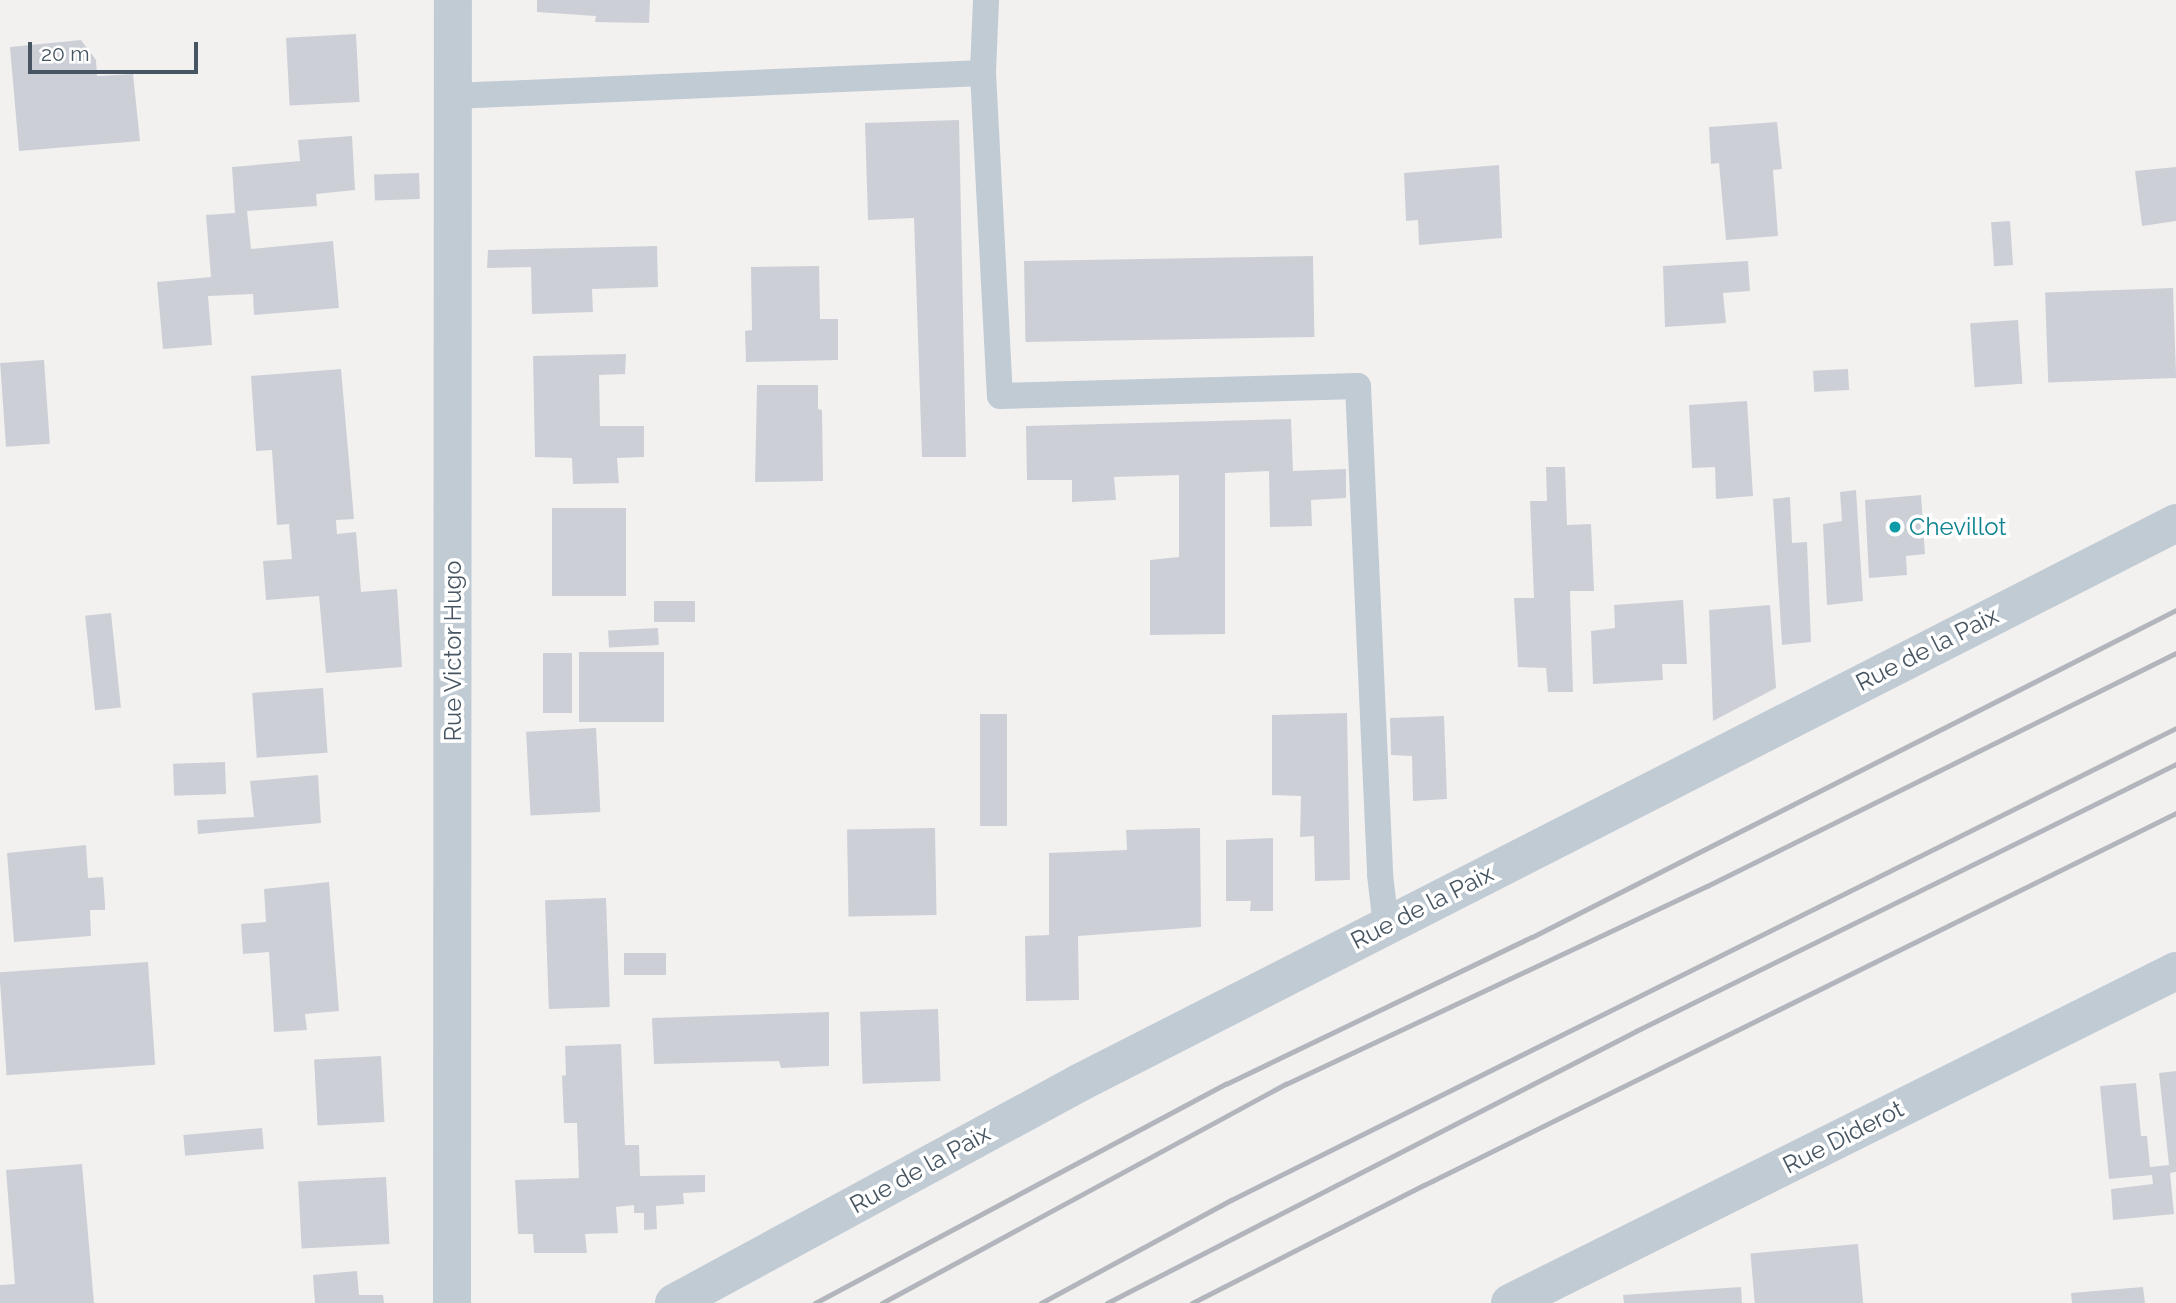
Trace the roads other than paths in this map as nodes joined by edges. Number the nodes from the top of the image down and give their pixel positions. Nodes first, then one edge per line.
1 (453, 0) edge
2 (986, 0) edge
3 (983, 73) junction
4 (454, 96) junction
5 (2176, 523) edge
6 (1386, 925) junction
7 (2176, 971) edge
8 (452, 1303) edge
9 (674, 1303) edge
10 (1510, 1303) edge

1 - 4 street, Rue Victor Hugo
2 - 3 lane
3 - 4 lane
3 - 6 lane
4 - 8 street, Rue Victor Hugo
5 - 6 street, Rue de la Paix
6 - 9 street, Rue de la Paix
7 - 10 street, Rue Diderot

